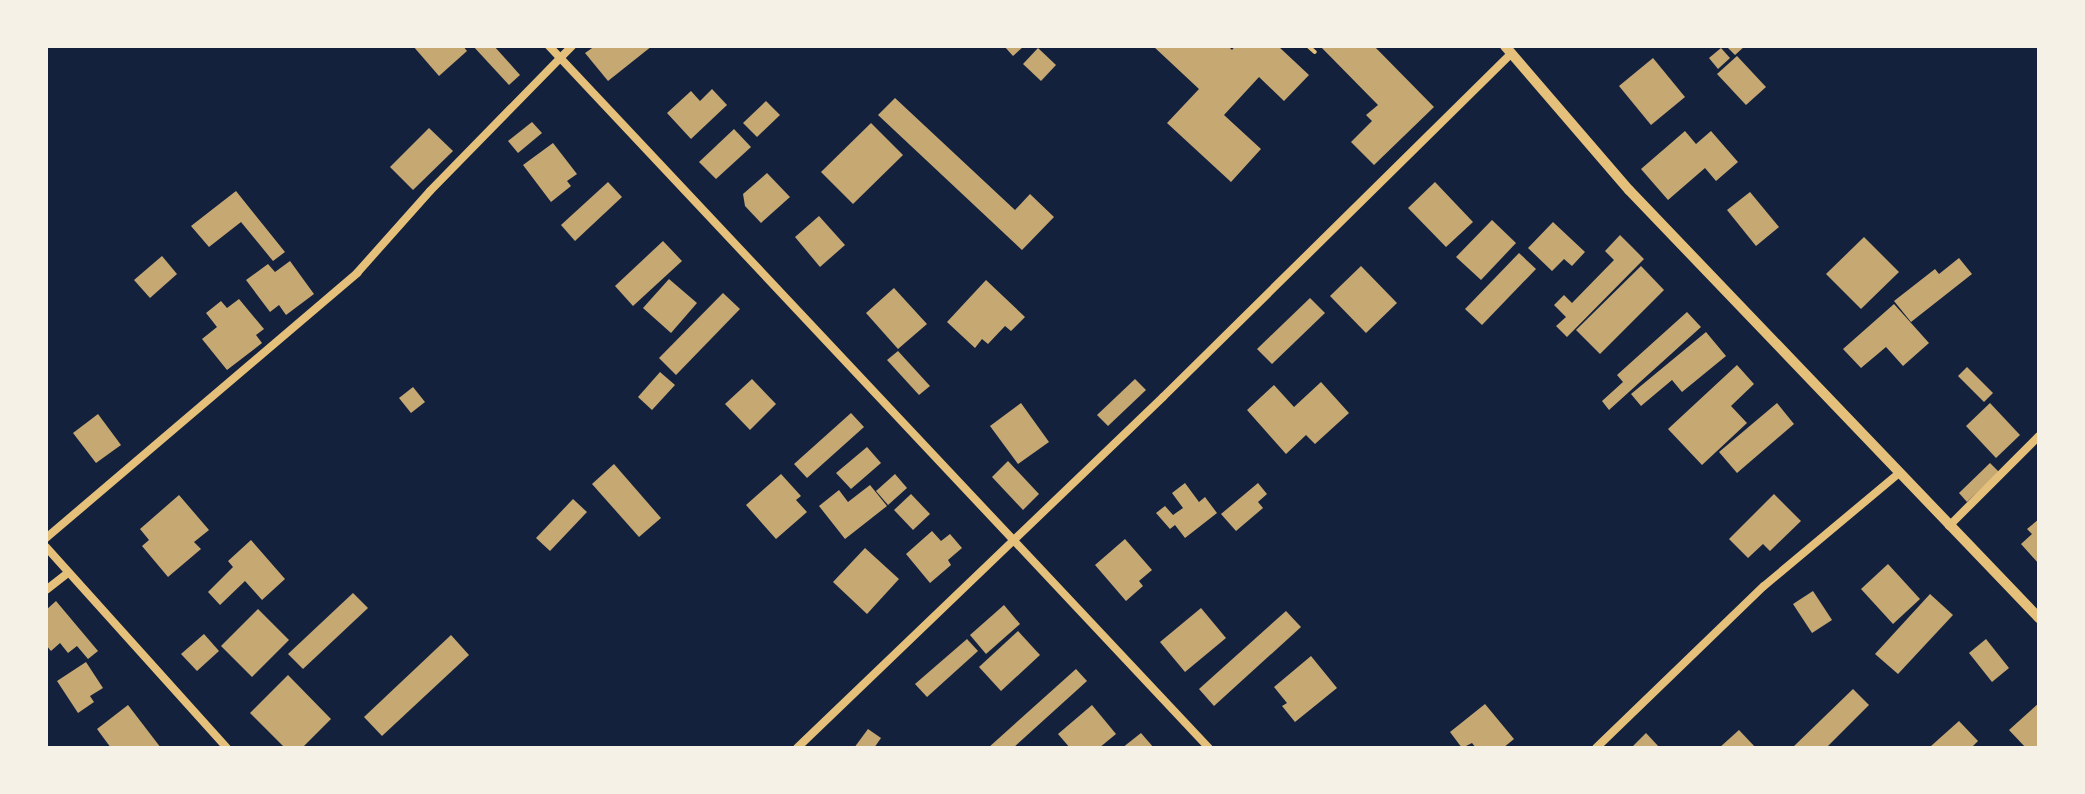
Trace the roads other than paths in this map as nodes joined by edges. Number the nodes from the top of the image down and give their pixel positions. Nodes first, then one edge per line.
1 (549, 46) edge
2 (572, 46) edge
3 (1308, 46) edge
4 (1508, 50) edge
5 (1315, 52) dead end
6 (560, 57) junction
7 (2039, 436) edge
8 (1898, 474) junction
9 (1949, 526) junction
10 (46, 538) edge
11 (1014, 539) junction
12 (46, 547) edge
13 (68, 573) junction
14 (46, 590) edge
15 (2039, 618) edge
16 (227, 748) edge
17 (797, 748) edge
18 (1209, 748) edge
19 (1596, 748) edge

1 - 6 street
2 - 6 street
3 - 5 lane
4 - 8 street
4 - 11 street
6 - 10 street
6 - 11 street
7 - 9 street
8 - 9 street
8 - 19 street
9 - 15 street
11 - 17 street
11 - 18 street
12 - 13 street
13 - 14 street
13 - 16 street

